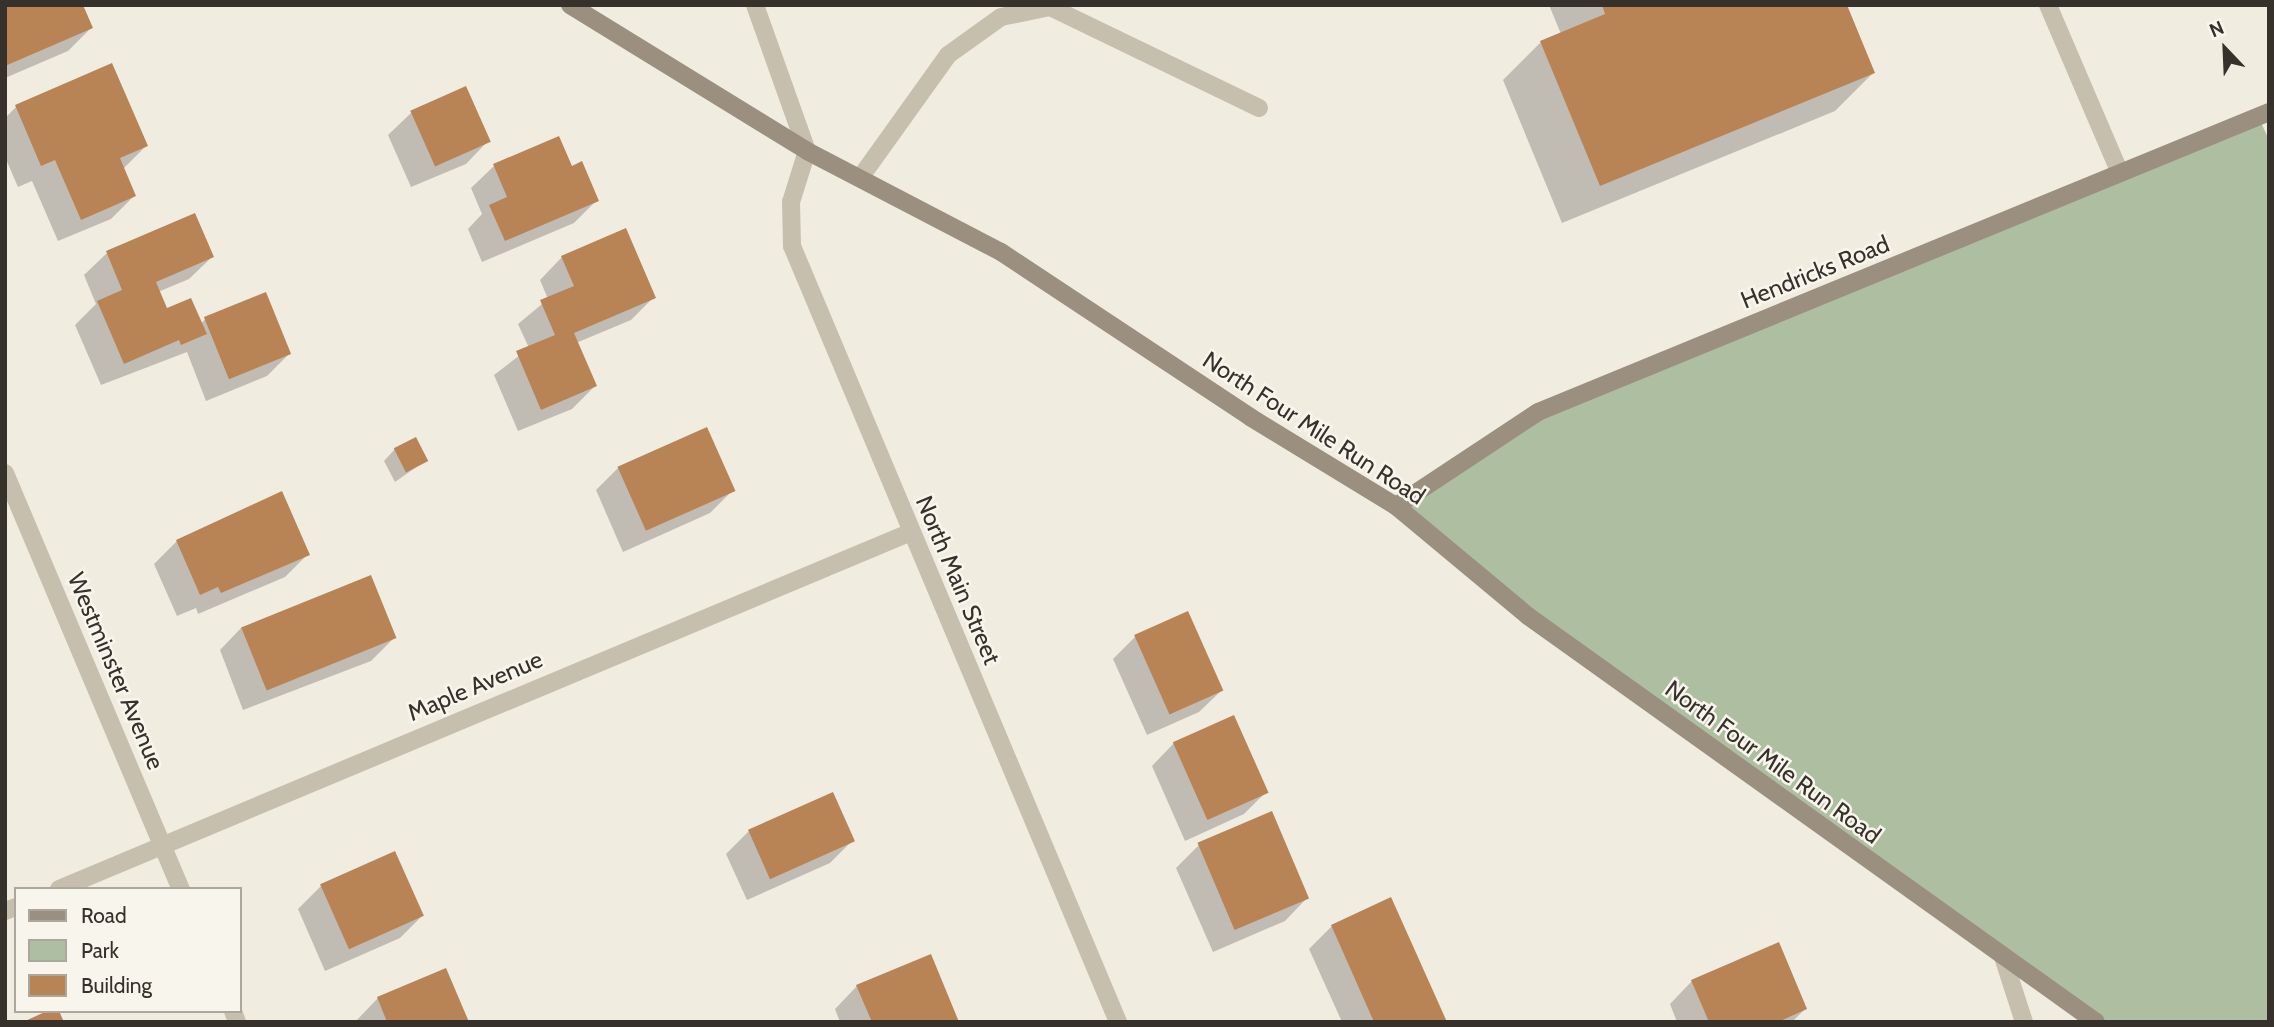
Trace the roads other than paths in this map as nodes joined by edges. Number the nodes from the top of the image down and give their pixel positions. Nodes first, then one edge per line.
1 (570, 5) edge
2 (755, 5) edge
3 (2048, 5) edge
4 (1259, 108) dead end
5 (2269, 112) edge
6 (807, 151) junction
7 (2120, 173) junction
8 (860, 178) junction
9 (5, 473) edge
10 (1396, 506) junction
11 (911, 532) junction
12 (162, 845) junction
13 (64, 887) edge
14 (180, 887) edge
15 (2003, 957) junction
16 (1118, 1022) edge
17 (2024, 1022) edge
18 (2096, 1022) edge

1 - 6 street, North Four Mile Run Road
2 - 6 street
3 - 7 street
4 - 8 street
5 - 7 street, Hendricks Road
6 - 8 street, North Four Mile Run Road
6 - 11 street, North Main Street
7 - 10 street, Hendricks Road
8 - 10 street, North Four Mile Run Road
9 - 12 street, Westminster Avenue
10 - 15 street, North Four Mile Run Road
11 - 12 street, Maple Avenue
11 - 16 street, North Main Street
12 - 13 street, Maple Avenue
12 - 14 street, Westminster Avenue
15 - 17 street
15 - 18 street, North Four Mile Run Road

